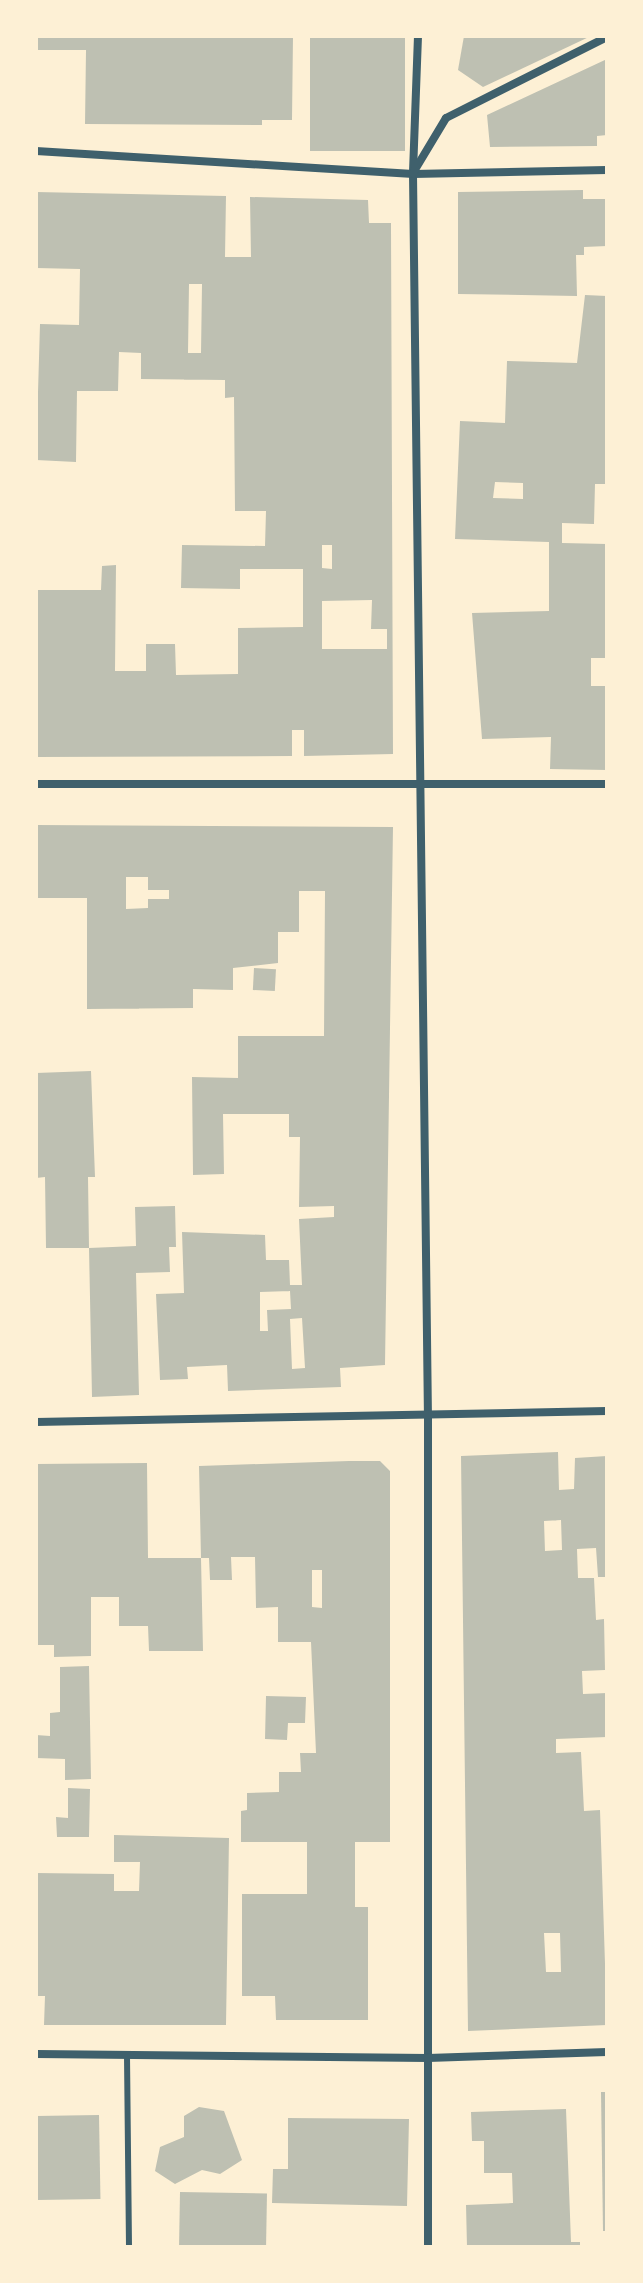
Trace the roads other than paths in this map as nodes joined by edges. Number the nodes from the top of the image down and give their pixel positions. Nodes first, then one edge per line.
1 (418, 36) edge
2 (607, 37) edge
3 (36, 151) edge
4 (607, 170) edge
5 (413, 174) junction
6 (419, 782) junction
7 (36, 784) edge
8 (607, 784) edge
9 (607, 1411) edge
10 (428, 1415) junction
11 (36, 1422) edge
12 (607, 2052) edge
13 (36, 2054) edge
14 (127, 2056) junction
15 (428, 2058) junction
16 (129, 2247) edge
17 (428, 2247) edge

1 - 5 street
2 - 5 street
3 - 5 street
4 - 5 street
5 - 6 street
6 - 7 street
6 - 8 street
6 - 10 street
9 - 10 street
10 - 11 street
10 - 15 street
12 - 15 street
13 - 14 street
14 - 15 street
14 - 16 lane
15 - 17 street

